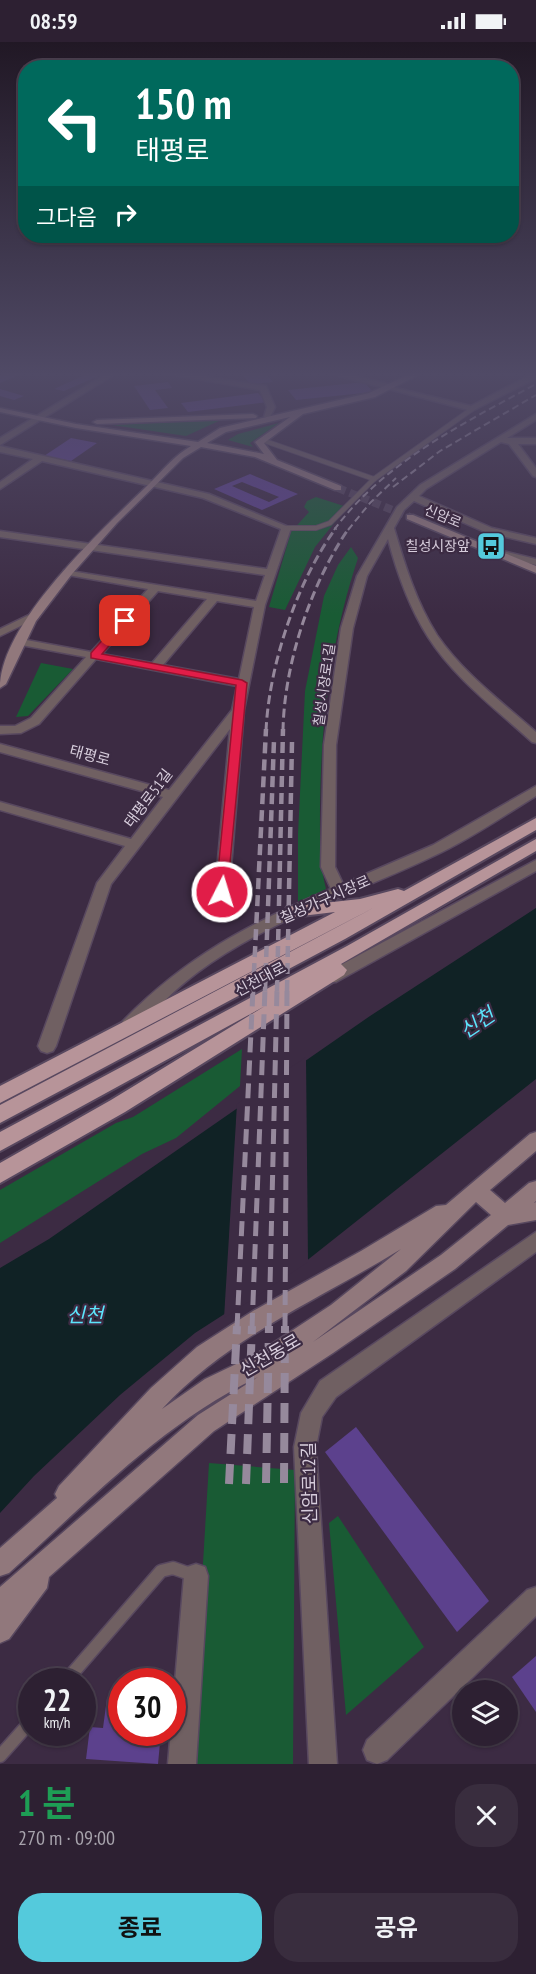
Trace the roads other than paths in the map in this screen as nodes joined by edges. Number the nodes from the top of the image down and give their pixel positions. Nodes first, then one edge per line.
1 (24, 454) edge
2 (183, 454) edge
3 (255, 454) edge
4 (269, 454) edge
5 (302, 454) edge
6 (409, 454) edge
7 (481, 454) edge
8 (520, 454) edge
9 (41, 458) junction
10 (275, 462) junction
11 (535, 470) edge
12 (374, 480) junction
13 (154, 484) junction
14 (0, 486) edge
15 (338, 488) tunnel mouth
16 (412, 497) junction
17 (410, 517) tunnel mouth
18 (389, 527) junction
19 (286, 528) junction
20 (536, 531) edge
21 (499, 532) junction
22 (0, 534) edge
23 (536, 541) edge
24 (90, 547) junction
25 (499, 553) junction
26 (536, 562) edge
27 (536, 570) edge
28 (68, 572) junction
29 (270, 573) junction
30 (155, 587) junction
31 (215, 597) junction
32 (260, 605) junction
33 (35, 615) junction
34 (0, 633) edge
35 (21, 642) junction
36 (94, 656) junction
37 (155, 667) junction
38 (242, 683) junction
39 (0, 684) edge
40 (238, 710) junction
41 (0, 730) edge
42 (536, 739) edge
43 (0, 748) edge
44 (536, 790) edge
45 (171, 795) junction
46 (0, 806) edge
47 (536, 823) edge
48 (133, 844) junction
49 (536, 844) edge
50 (536, 865) edge
51 (417, 891) junction
52 (222, 892) dead end
53 (340, 893) junction
54 (366, 903) junction
55 (294, 911) junction
56 (417, 914) junction
57 (308, 989) junction
58 (127, 1028) junction
59 (47, 1046) dead end
60 (0, 1095) edge
61 (0, 1115) edge
62 (536, 1140) edge
63 (0, 1142) edge
64 (0, 1174) edge
65 (536, 1189) edge
66 (471, 1194) junction
67 (536, 1210) edge
68 (506, 1216) junction
69 (536, 1241) edge
70 (58, 1551) junction
71 (4, 1561) edge
72 (196, 1576) joint
73 (536, 1599) edge
74 (0, 1604) edge
75 (0, 1630) edge
76 (77, 1668) edge
77 (18, 1736) edge
78 (377, 1749) dead end
79 (0, 1756) edge
80 (182, 1764) edge
81 (323, 1764) edge

1 - 9 street
2 - 13 main road
3 - 10 main road
4 - 10 main road
5 - 12 lane
6 - 12 lane
7 - 16 street, 칠성시장로1길
8 - 11 street
9 - 13 street
9 - 14 street
10 - 15 main road
12 - 19 lane
13 - 19 street
13 - 24 main road
16 - 18 street, 칠성시장로1길
16 - 21 street
17 - 25 main road, 신암로
18 - 42 street
18 - 53 street, 칠성시장로1길
19 - 29 street, 태평로51길
20 - 21 street
21 - 23 street
22 - 24 street
24 - 28 main road
24 - 29 street
25 - 26 street, 신암로
25 - 27 main road, 신암로
28 - 30 street
28 - 33 main road
29 - 32 street, 태평로51길
30 - 31 street
30 - 36 street
31 - 32 street
31 - 37 street
32 - 38 street, 태평로51길
33 - 34 street
33 - 35 main road
35 - 36 street
35 - 39 main road
36 - 37 street
36 - 41 street
37 - 38 street
38 - 40 street, 태평로51길
40 - 45 street, 태평로51길
40 - 52 street
43 - 45 street, 태평로
44 - 53 street, 칠성가구시장로
45 - 48 street, 태평로51길
46 - 48 street
47 - 51 highway, 신천대로
48 - 59 street, 태평로51길
49 - 56 highway, 신천대로
50 - 57 street
51 - 54 highway
51 - 61 highway, 신천대로
53 - 55 street, 칠성가구시장로
54 - 55 highway
54 - 58 highway
55 - 58 street, 칠성가구시장로
56 - 57 highway
56 - 63 highway, 신천대로
57 - 64 highway
58 - 60 highway
62 - 66 main road, 신천동로
65 - 68 main road, 신천동로
66 - 68 main road
66 - 71 main road, 신천동로
66 - 71 main road
67 - 68 main road
68 - 70 main road, 신천동로
69 - 81 street, 신암로12길
70 - 74 main road, 신천동로
70 - 75 main road
72 - 76 lane
72 - 80 street
73 - 78 street
77 - 79 lane

